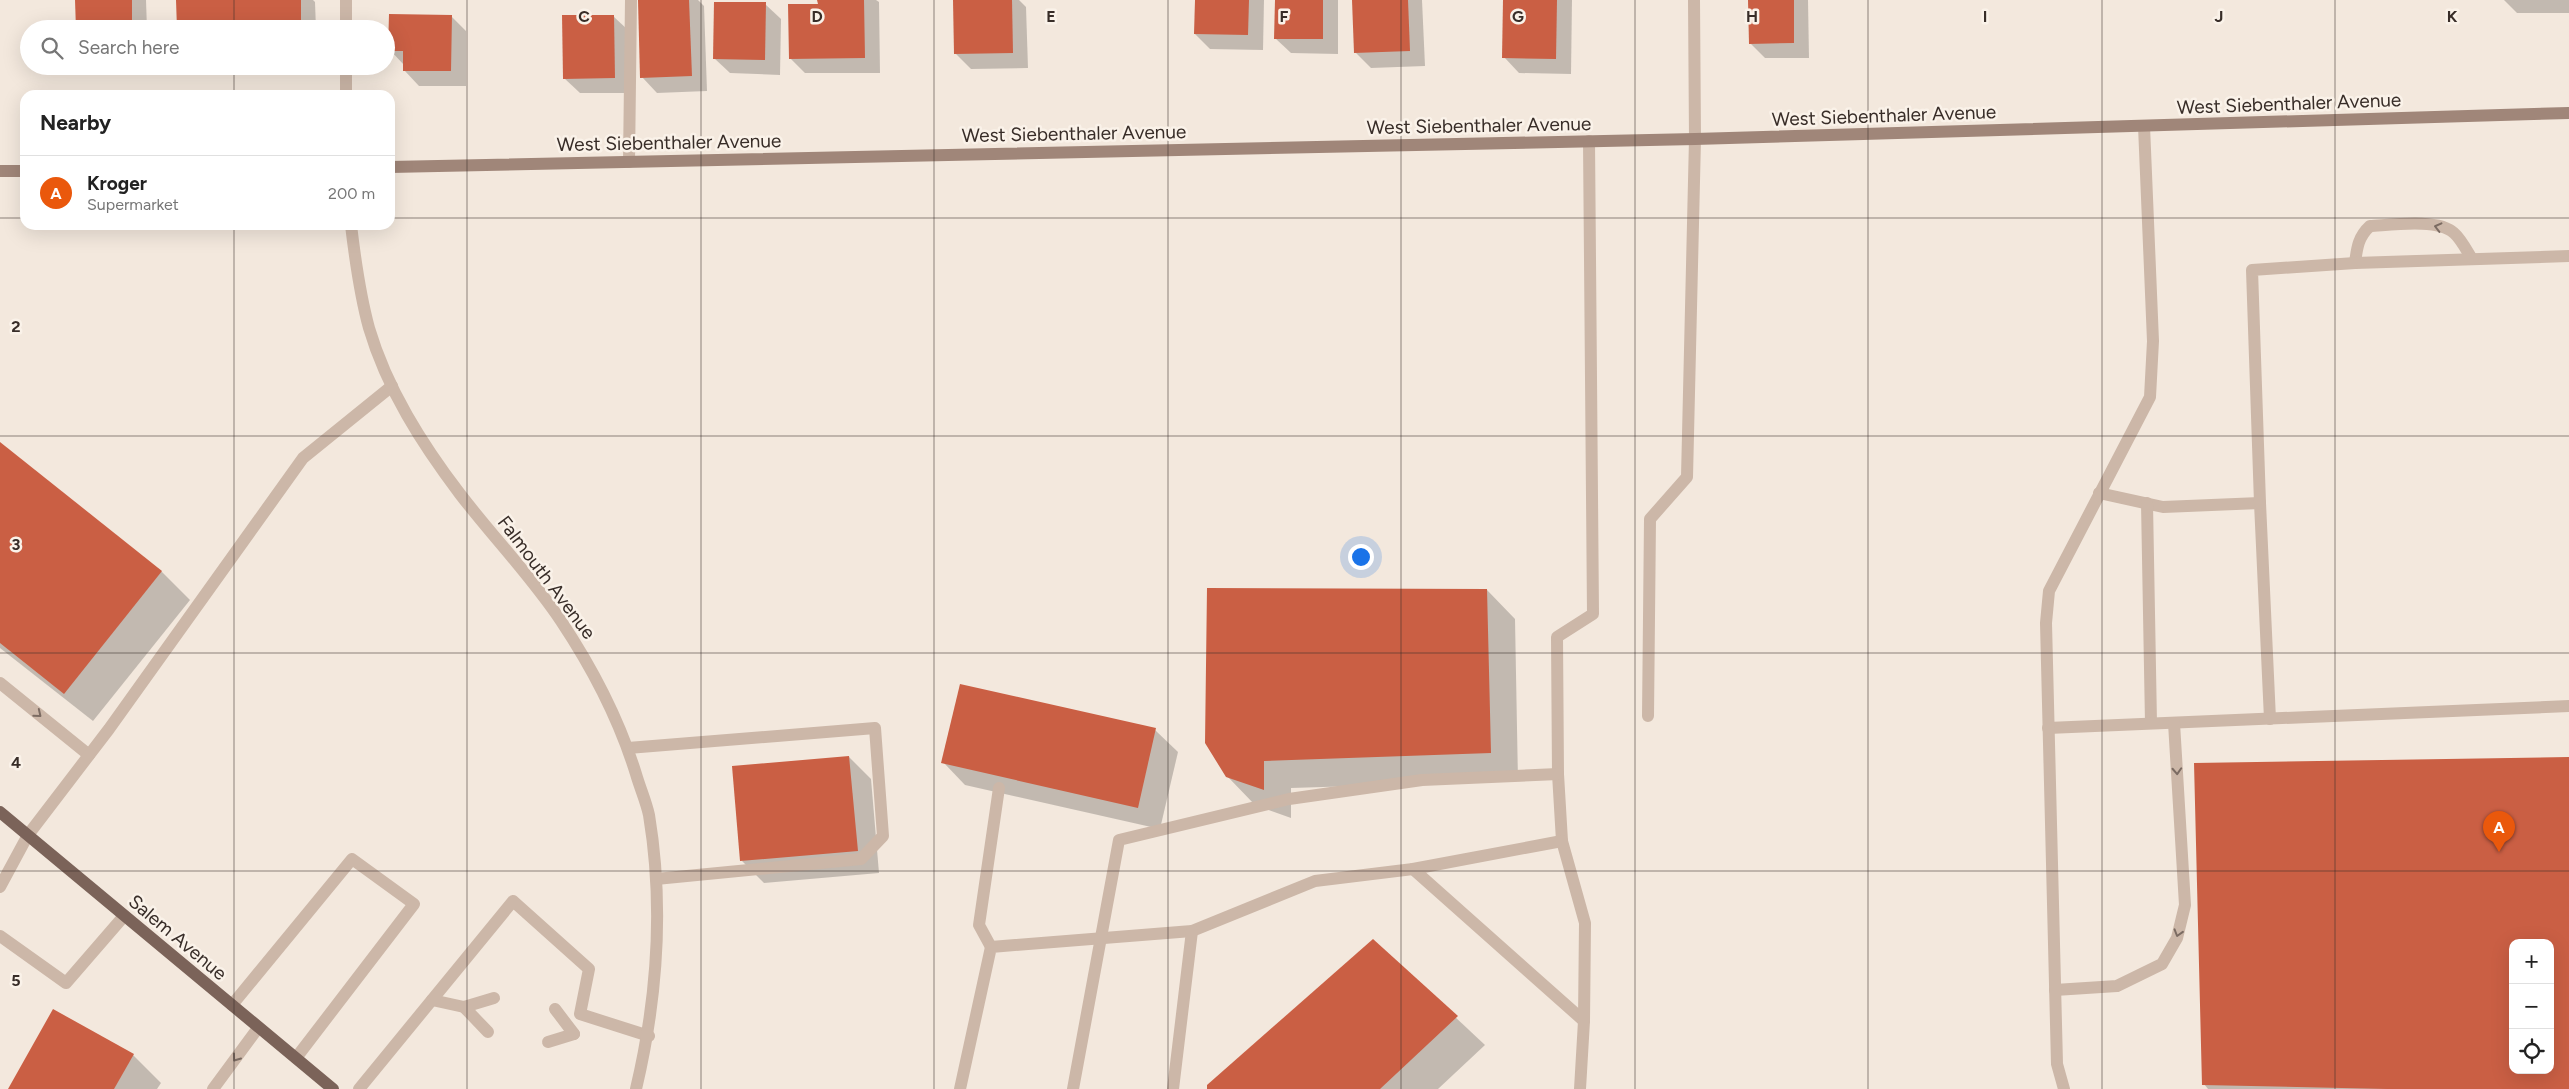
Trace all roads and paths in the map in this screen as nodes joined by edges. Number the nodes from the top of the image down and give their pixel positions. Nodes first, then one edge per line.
1 (346, 0) edge
2 (630, 0) edge
3 (1694, 0) edge
4 (346, 20) edge
5 (346, 75) edge
6 (346, 90) edge
7 (2569, 113) edge
8 (2144, 126) junction
9 (1695, 139) junction
10 (1589, 141) junction
11 (629, 162) junction
12 (395, 167) edge
13 (20, 170) edge
14 (0, 171) edge
15 (352, 230) edge
16 (2569, 256) edge
17 (2472, 259) junction
18 (2355, 262) junction
19 (392, 386) junction
20 (2099, 493) junction
21 (2147, 503) junction
22 (2260, 503) junction
23 (0, 683) edge
24 (2569, 706) edge
25 (1648, 716) dead end
26 (2270, 719) junction
27 (2151, 723) junction
28 (2174, 723) junction
29 (2048, 728) junction
30 (628, 748) junction
31 (89, 755) junction
32 (1558, 774) junction
33 (999, 788) dead end
34 (0, 812) edge
35 (28, 835) junction
36 (1562, 841) junction
37 (1413, 869) junction
38 (656, 880) junction
39 (0, 887) edge
40 (124, 916) junction
41 (1192, 931) junction
42 (0, 936) edge
43 (1101, 938) junction
44 (991, 946) junction
45 (2054, 990) junction
46 (494, 998) dead end
47 (432, 1000) junction
48 (232, 1005) junction
49 (464, 1007) junction
50 (555, 1009) dead end
51 (580, 1014) junction
52 (1584, 1021) junction
53 (258, 1028) junction
54 (488, 1032) dead end
55 (574, 1034) junction
56 (649, 1036) junction
57 (548, 1042) dead end
58 (296, 1058) junction
59 (213, 1089) edge
60 (333, 1089) edge
61 (359, 1089) edge
62 (636, 1089) edge
63 (960, 1089) edge
64 (1073, 1089) edge
65 (1173, 1089) edge
66 (1580, 1089) edge
67 (2064, 1089) edge

1 - 4 street
2 - 11 street
3 - 9 street
5 - 6 street
7 - 8 main road, West Siebenthaler Avenue
8 - 9 main road, West Siebenthaler Avenue
8 - 20 street
9 - 10 main road, West Siebenthaler Avenue
9 - 25 street
10 - 11 main road, West Siebenthaler Avenue
10 - 32 street
11 - 12 main road, West Siebenthaler Avenue
13 - 14 main road
15 - 19 street, Falmouth Avenue
16 - 17 street
17 - 18 street
17 -> 18 street
18 - 22 street
19 - 30 street, Falmouth Avenue
19 - 31 street
20 - 21 street
20 - 29 street
21 - 22 street
21 - 27 street
22 - 26 street
23 -> 31 street
24 - 26 street
26 - 28 street
27 - 28 street
27 - 29 street
28 -> 45 street
29 - 45 street
30 - 38 street, Falmouth Avenue
30 - 38 street
31 - 35 street
32 - 36 street
32 - 43 street
33 - 44 street
34 - 35 main road, Salem Avenue
35 - 39 street
35 - 40 main road, Salem Avenue
36 - 37 street
36 - 52 street
37 - 41 street
37 - 52 street
38 - 56 street, Falmouth Avenue
40 - 42 street
40 - 48 main road, Salem Avenue
41 - 43 street
41 - 65 street
43 - 44 street
43 - 64 street
44 - 63 street
45 - 67 street
46 - 49 street
47 - 49 street
47 - 51 street
47 - 61 street
48 - 53 main road, Salem Avenue
48 - 58 street
49 - 54 street
50 - 55 street
51 - 55 street
51 - 56 street
52 - 66 street
53 - 58 main road, Salem Avenue
53 -> 59 street
55 - 57 street
56 - 62 street, Falmouth Avenue
58 - 60 main road, Salem Avenue

